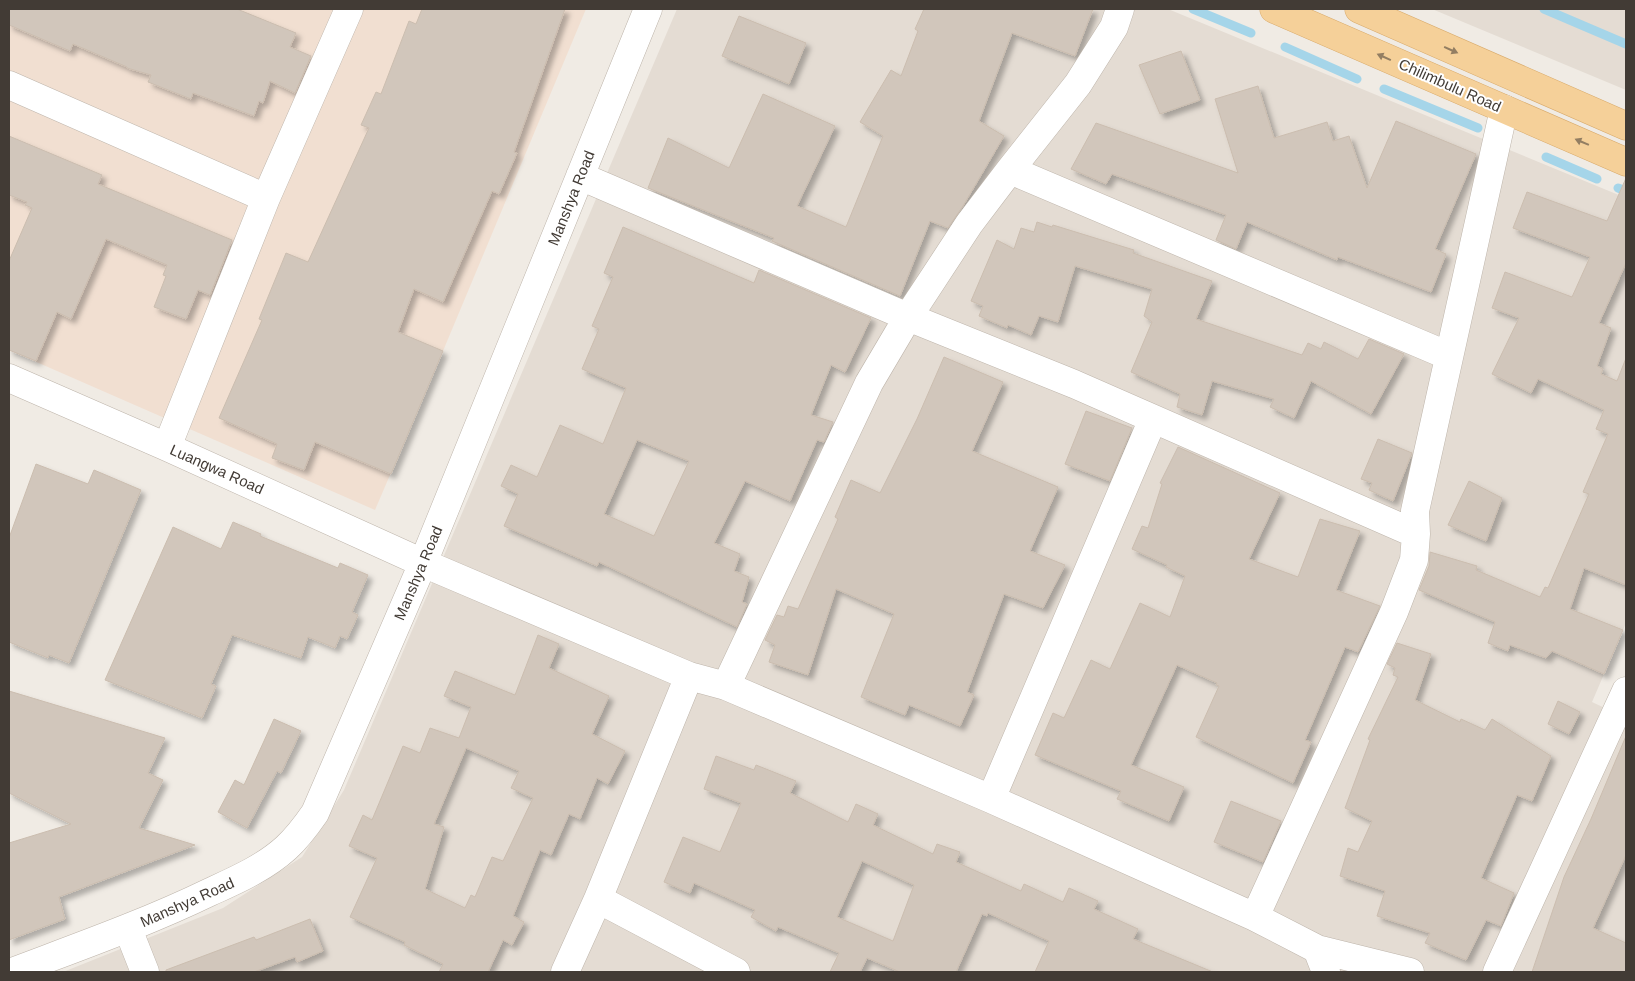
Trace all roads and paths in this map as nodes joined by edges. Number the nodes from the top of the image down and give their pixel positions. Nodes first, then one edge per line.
1 (349, 9) edge
2 (648, 9) edge
3 (1120, 9) edge
4 (1274, 9) edge
5 (1359, 9) edge
6 (9, 85) edge
7 (1504, 109) junction
8 (1626, 126) edge
9 (1626, 162) edge
10 (1010, 170) junction
11 (580, 176) junction
12 (266, 198) junction
13 (908, 317) junction
14 (1449, 356) junction
15 (9, 378) edge
16 (1153, 419) junction
17 (167, 447) junction
18 (1416, 534) junction
19 (423, 563) junction
20 (690, 676) junction
21 (726, 686) junction
22 (1625, 698) edge
23 (990, 800) junction
24 (598, 899) junction
25 (1256, 917) junction
26 (128, 928) junction
27 (1322, 961) edge
28 (12, 972) edge
29 (145, 972) edge
30 (564, 972) edge
31 (736, 972) edge
32 (1410, 972) edge
33 (1497, 972) edge

1 - 12 street
2 - 11 street, Manshya Road
3 - 10 street
7 -> 4 main road, Chilimbulu Road
5 -> 8 main road
6 - 12 street
9 -> 7 main road, Chilimbulu Road
7 - 14 street
10 - 13 street
10 - 14 street
11 - 13 street
11 - 19 street, Manshya Road
12 - 17 street
13 - 16 street
13 - 21 street
14 - 18 street
15 - 17 street, Luangwa Road
16 - 18 street
16 - 23 street
17 - 19 street, Luangwa Road
18 - 25 street
19 - 20 street, Luangwa Road
19 - 26 street, Manshya Road
20 - 21 street, Luangwa Road
20 - 24 street
21 - 23 street, Luangwa Road
22 - 33 street
23 - 25 street, Luangwa Road
24 - 30 street
24 - 31 street
25 - 27 street, Luangwa Road
26 - 28 street, Manshya Road
26 - 29 street
27 - 32 street, Luangwa Road

